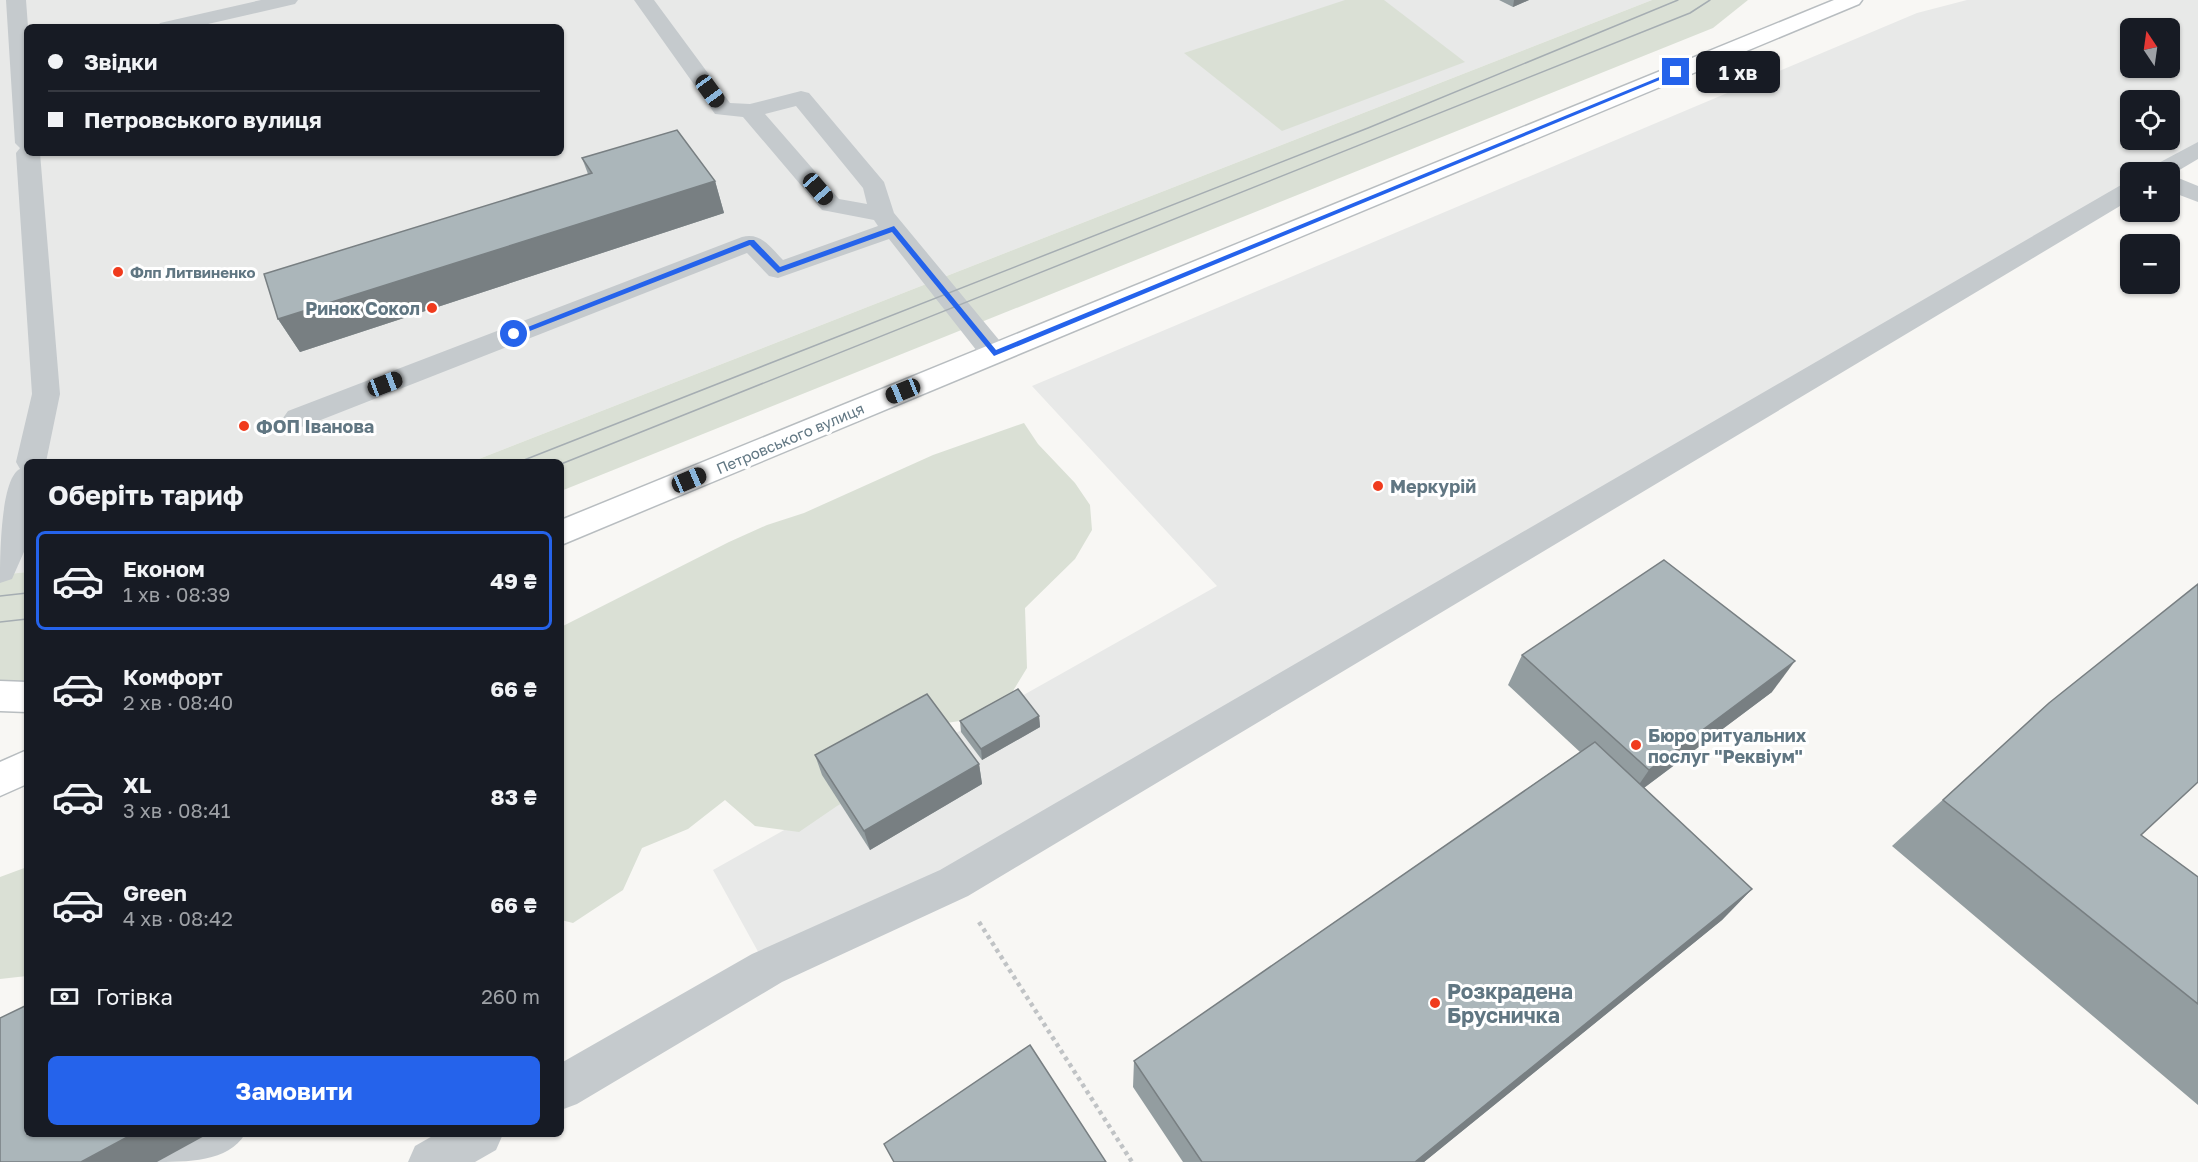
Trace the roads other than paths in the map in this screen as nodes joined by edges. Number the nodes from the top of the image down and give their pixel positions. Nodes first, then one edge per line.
1 (16, 0) edge
2 (288, 0) edge
3 (644, 0) edge
4 (1852, 0) edge
5 (180, 24) edge
6 (16, 61) edge
7 (750, 111) junction
8 (24, 121) edge
9 (2198, 149) edge
10 (28, 156) edge
11 (2176, 162) edge
12 (2180, 187) edge
13 (2198, 195) edge
14 (2120, 196) edge
15 (888, 221) junction
16 (994, 353) junction
17 (298, 418) dead end
18 (32, 459) edge
19 (24, 488) edge
20 (564, 532) edge
21 (4, 552) edge
22 (0, 696) edge
23 (24, 697) edge
24 (24, 758) edge
25 (0, 768) edge
26 (24, 768) edge
27 (0, 780) edge
28 (564, 1086) edge
29 (217, 1137) edge
30 (475, 1137) edge
31 (175, 1162) edge
32 (431, 1162) edge

1 - 6 street
2 - 5 street
3 - 7 street
4 - 16 main road, Петровського вулиця
6 - 8 street
7 - 15 street
7 - 15 street
9 - 11 street
10 - 18 street
12 - 13 street
14 - 28 street
15 - 16 street
15 - 17 street
16 - 20 main road, Петровського вулиця
19 - 21 street
22 - 23 main road
24 - 25 main road
26 - 27 main road
29 - 31 street
30 - 32 street

